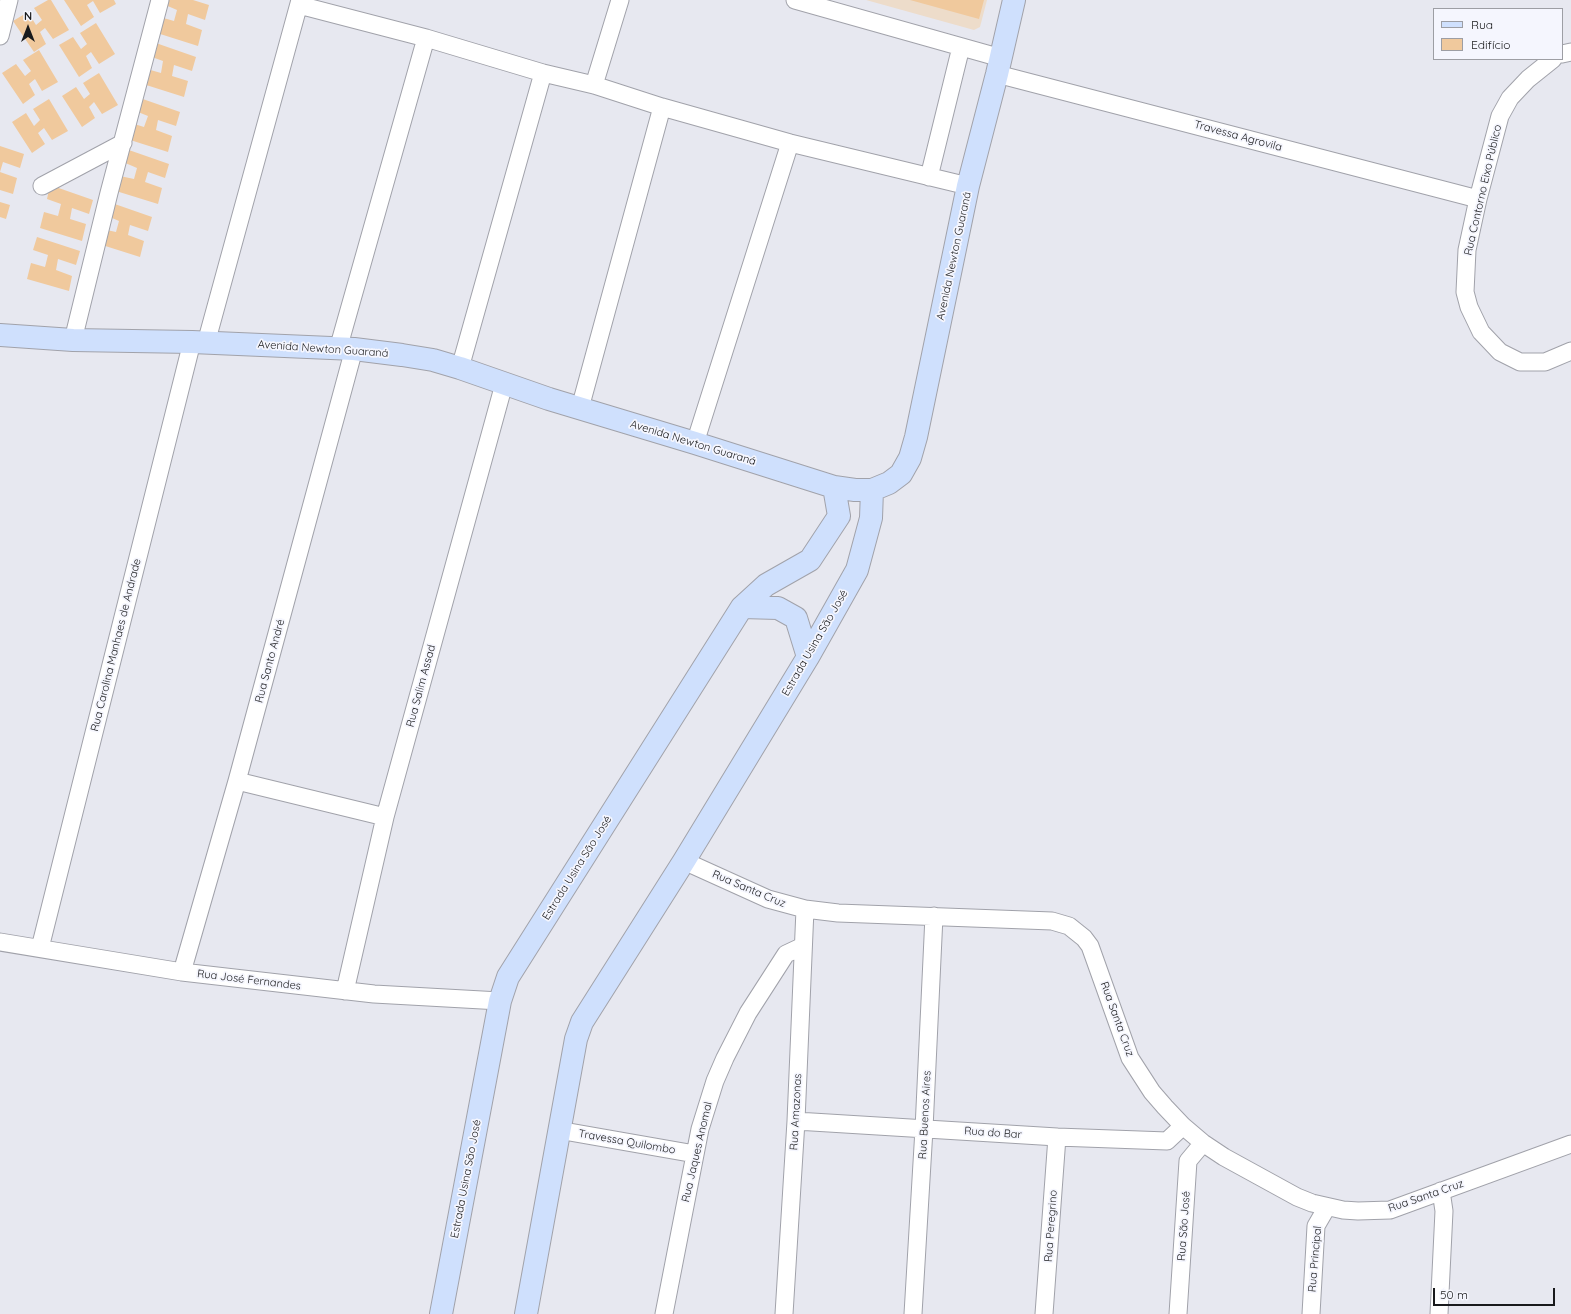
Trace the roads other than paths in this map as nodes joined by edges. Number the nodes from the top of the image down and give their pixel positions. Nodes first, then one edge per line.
1 (160, 0) edge
2 (620, 0) edge
3 (795, 0) edge
4 (1014, 0) edge
5 (12, 2) edge
6 (300, 2) edge
7 (826, 4) edge
8 (0, 36) edge
9 (426, 38) junction
10 (961, 48) junction
11 (1552, 60) edge
12 (999, 66) junction
13 (543, 73) junction
14 (594, 85) junction
15 (662, 107) junction
16 (123, 143) junction
17 (790, 143) junction
18 (929, 177) junction
19 (42, 186) dead end
20 (968, 186) junction
21 (1478, 199) junction
22 (0, 336) edge
23 (73, 340) junction
24 (199, 343) junction
25 (346, 349) junction
26 (1571, 351) edge
27 (460, 368) junction
28 (504, 384) junction
29 (580, 408) junction
30 (695, 443) junction
31 (834, 487) junction
32 (872, 490) junction
33 (742, 607) junction
34 (808, 657) junction
35 (237, 781) junction
36 (385, 817) junction
37 (684, 861) junction
38 (805, 909) junction
39 (934, 916) junction
40 (0, 942) edge
41 (803, 946) junction
42 (40, 948) junction
43 (182, 972) junction
44 (345, 991) junction
45 (500, 1001) junction
46 (796, 1121) junction
47 (1183, 1126) junction
48 (924, 1129) junction
49 (558, 1130) junction
50 (1057, 1137) junction
51 (1203, 1143) junction
52 (1571, 1144) edge
53 (695, 1154) junction
54 (1441, 1191) junction
55 (1327, 1207) junction
56 (440, 1314) edge
57 (526, 1314) edge
58 (664, 1314) edge
59 (784, 1314) edge
60 (913, 1314) edge
61 (1044, 1314) edge
62 (1178, 1314) edge
63 (1311, 1314) edge
64 (1439, 1314) edge

1 - 16 street
2 - 14 street
3 - 7 street, Travessa Agrovila
4 - 12 main road, Avenida Newton Guaraná
5 - 8 street
6 - 9 street
6 - 24 street, Rua Carolina Manhaes de Andrade
7 - 10 street, Travessa Agrovila
9 - 13 street
9 - 25 street, Rua Santo André
10 - 12 street, Travessa Agrovila
10 - 18 street
11 - 21 street, Rua Contorno Eixo Público
12 - 20 main road, Avenida Newton Guaraná
12 - 21 street, Travessa Agrovila
13 - 14 street
13 - 27 street
14 - 15 street
15 - 17 street
15 - 29 street
16 - 19 street
16 - 23 street
17 - 18 street
17 - 30 street
18 - 20 street
20 - 32 main road, Avenida Newton Guaraná
21 - 26 street, Rua Contorno Eixo Público
22 - 23 main road, Avenida Newton Guaraná
23 - 24 main road, Avenida Newton Guaraná
24 - 25 main road, Avenida Newton Guaraná
24 - 42 street, Rua Carolina Manhaes de Andrade
25 - 27 main road, Avenida Newton Guaraná
25 - 35 street, Rua Santo André
27 - 28 main road, Avenida Newton Guaraná
28 - 29 main road, Avenida Newton Guaraná
28 - 36 street, Rua Salim Assad
29 - 30 main road, Avenida Newton Guaraná
30 - 31 main road, Avenida Newton Guaraná
31 - 32 main road, Avenida Newton Guaraná
31 - 33 main road, Estrada Usina São José
32 - 34 main road, Estrada Usina São José
33 - 34 main road
33 - 45 main road, Estrada Usina São José
34 - 37 main road, Estrada Usina São José
35 - 36 street
35 - 43 street, Rua Santo André
36 - 44 street, Rua Salim Assad
37 - 38 street, Rua Santa Cruz
37 - 49 main road, Estrada Usina São José
38 - 39 street, Rua Santa Cruz
38 - 41 street, Rua Amazonas
39 - 47 street, Rua Santa Cruz
39 - 48 street, Rua Buenos Aires
40 - 42 street, Rua José Fernandes
41 - 46 street, Rua Amazonas
41 - 53 street, Rua Jaques Anomal
42 - 43 street, Rua José Fernandes
43 - 44 street, Rua José Fernandes
44 - 45 street, Rua José Fernandes
45 - 56 main road, Estrada Usina São José
46 - 48 street, Rua do Bar
46 - 59 street, Rua Amazonas
47 - 50 street, Rua do Bar
47 - 51 street, Rua Santa Cruz
48 - 50 street, Rua do Bar
48 - 60 street, Rua Buenos Aires
49 - 53 street, Travessa Quilombo
49 - 57 main road, Estrada Usina São José
50 - 61 street, Rua Peregrino
51 - 55 street, Rua Santa Cruz
51 - 62 street, Rua São José
52 - 54 street, Rua Santa Cruz
53 - 58 street, Rua Jaques Anomal
54 - 55 street, Rua Santa Cruz
54 - 64 street
55 - 63 street, Rua Principal

